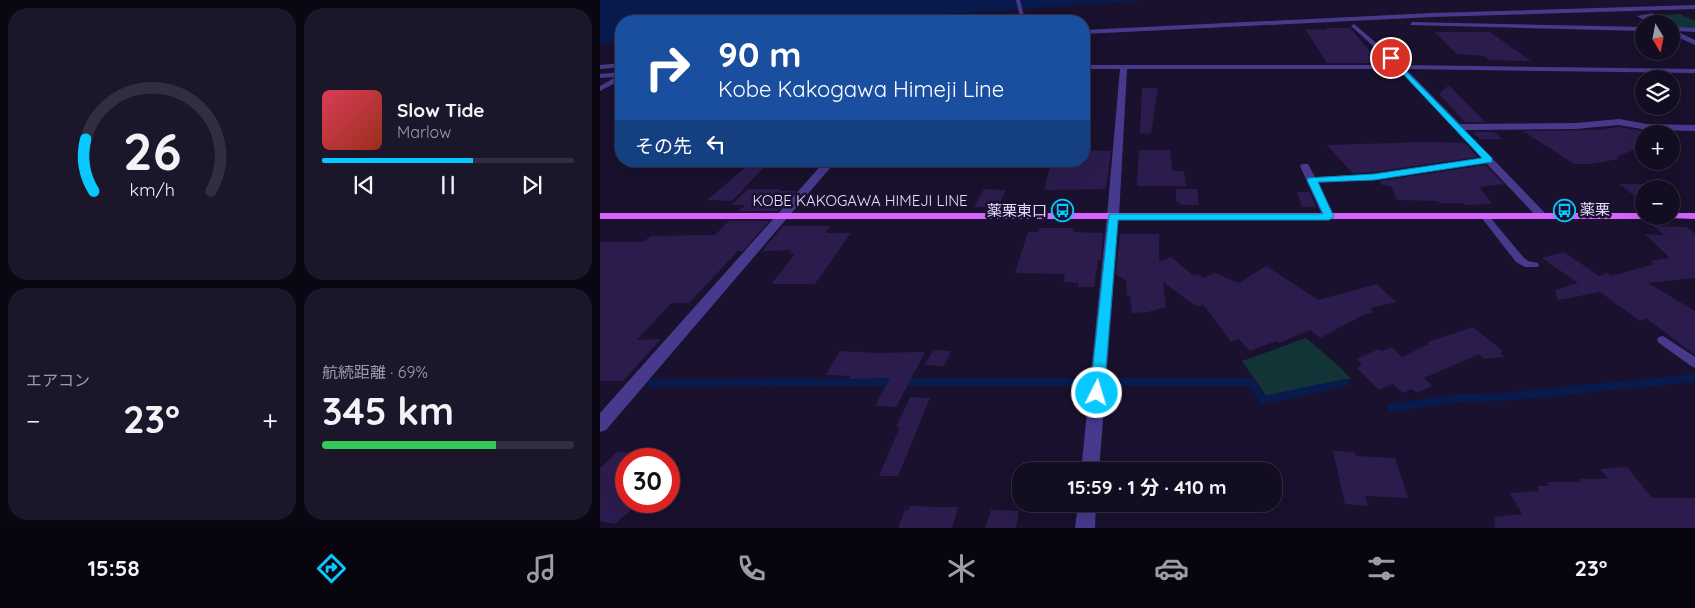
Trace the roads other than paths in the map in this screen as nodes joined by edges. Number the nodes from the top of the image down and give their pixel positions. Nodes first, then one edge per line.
1 (1018, 0) edge
2 (1695, 7) edge
3 (1457, 9) dead end
4 (1695, 13) edge
5 (1022, 15) edge
6 (1640, 15) edge
7 (1399, 17) junction
8 (1367, 18) junction
9 (1354, 26) junction
10 (1635, 29) edge
11 (1680, 30) edge
12 (1695, 30) edge
13 (1090, 32) edge
14 (1680, 35) edge
15 (1695, 43) edge
16 (615, 66) edge
17 (1124, 66) junction
18 (600, 67) edge
19 (1090, 67) edge
20 (1400, 67) junction
21 (1695, 71) edge
22 (600, 76) edge
23 (615, 76) edge
24 (615, 79) edge
25 (600, 88) edge
26 (615, 88) edge
27 (1457, 127) junction
28 (1695, 128) edge
29 (1489, 160) junction
30 (1304, 166) dead end
31 (826, 167) edge
32 (1312, 180) junction
33 (600, 216) edge
34 (781, 216) junction
35 (1113, 216) junction
36 (1635, 216) edge
37 (1680, 216) edge
38 (1695, 216) edge
39 (1329, 217) junction
40 (1485, 217) junction
41 (1543, 217) junction
42 (1534, 265) dead end
43 (1663, 340) dead end
44 (1695, 363) edge
45 (600, 425) edge
46 (1091, 462) edge
47 (1086, 512) edge
48 (1084, 528) edge

1 - 5 lane
2 - 7 street
3 - 8 street
4 - 6 street
7 - 8 street
7 - 9 street
8 - 13 street
9 - 10 street
9 - 20 street
11 - 12 street
14 - 15 street
16 - 18 street
17 - 19 street
17 - 20 street
17 - 35 street
20 - 21 street
20 - 27 street
22 - 23 street
24 - 25 street
25 - 26 street
27 - 28 street
27 - 29 street
29 - 32 street
29 - 41 street
30 - 32 street
31 - 34 street
32 - 39 street
33 - 34 main road, KOBE KAKOGAWA HIMEJI LINE
34 - 35 main road, KOBE KAKOGAWA HIMEJI LINE
34 - 45 street
35 - 39 main road, KOBE KAKOGAWA HIMEJI LINE
35 - 46 street
36 - 41 main road, KOBE KAKOGAWA HIMEJI LINE
37 - 38 main road
39 - 40 main road, KOBE KAKOGAWA HIMEJI LINE
40 - 41 main road, KOBE KAKOGAWA HIMEJI LINE
40 - 42 lane
43 - 44 lane
47 - 48 street

